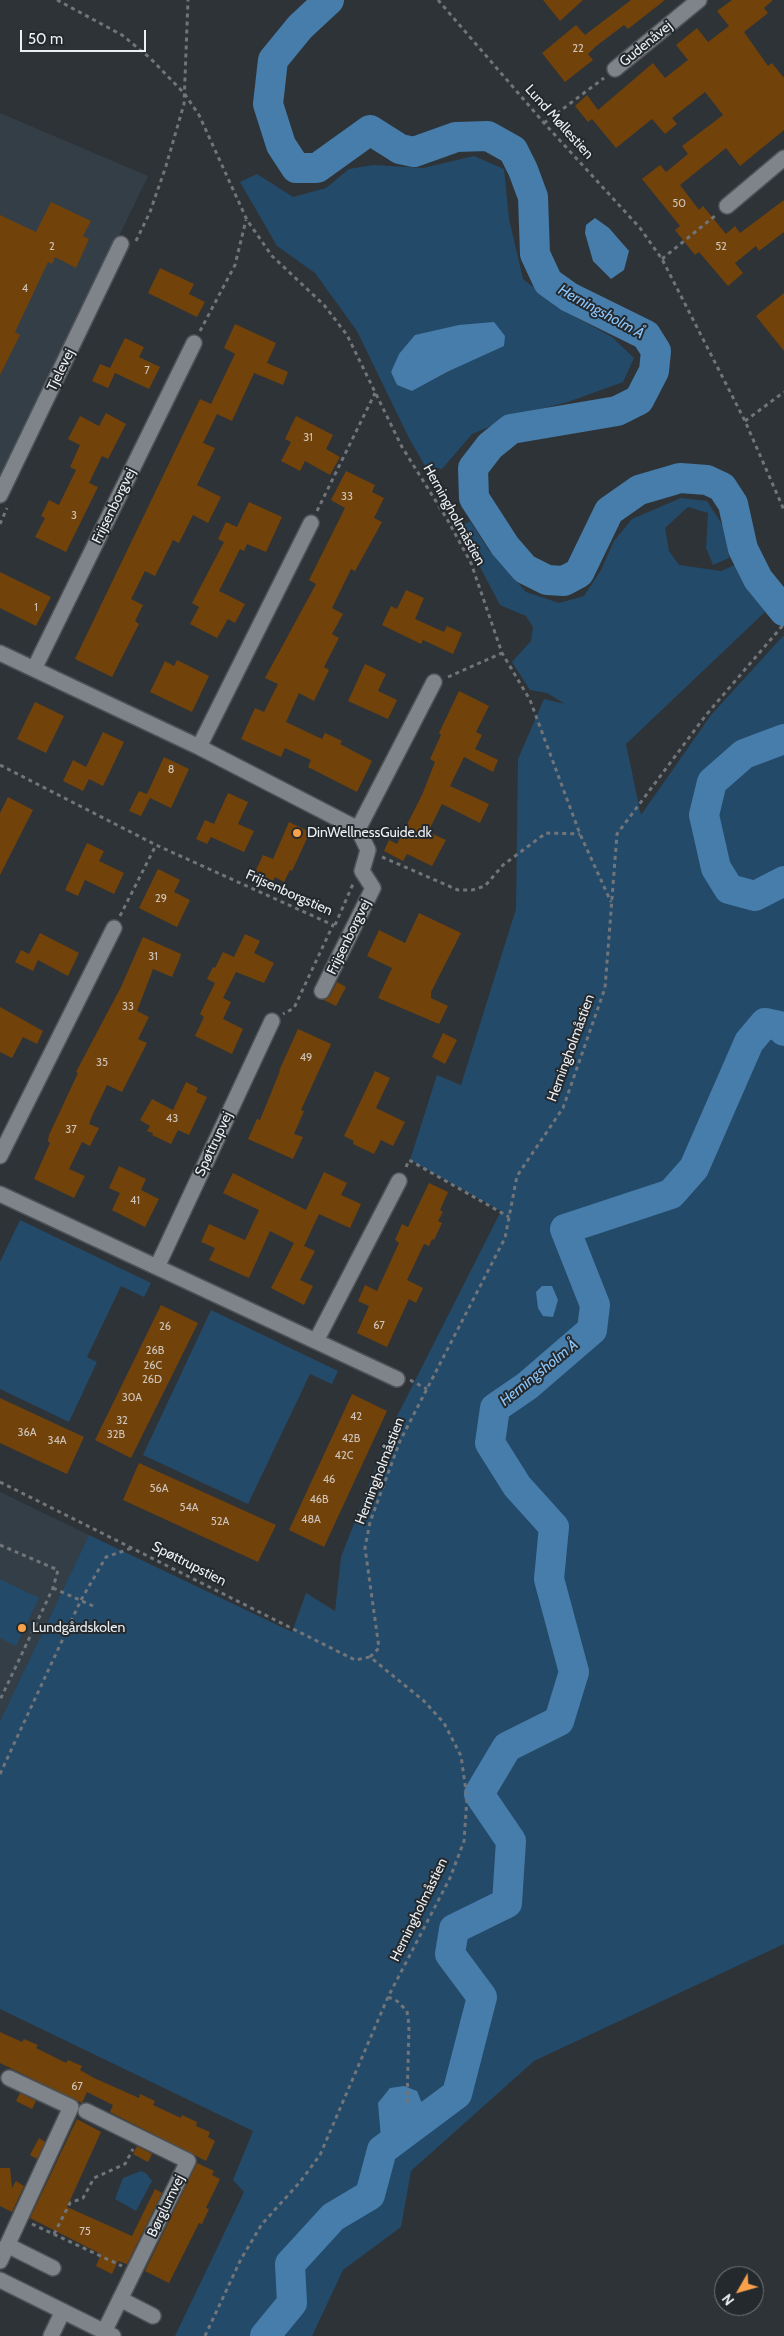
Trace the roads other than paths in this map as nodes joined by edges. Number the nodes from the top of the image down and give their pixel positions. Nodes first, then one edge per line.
1 (699, 0) edge
2 (616, 69) road end
3 (784, 158) edge
4 (727, 206) road end
5 (122, 244) dead end
6 (194, 343) road end
7 (0, 495) edge
8 (311, 523) road end
9 (0, 653) edge
10 (34, 669) junction
11 (434, 682) road end
12 (199, 747) junction
13 (358, 829) junction
14 (114, 928) road end
15 (322, 991) dead end
16 (272, 1020) road end
17 (0, 1156) edge
18 (399, 1181) road end
19 (0, 1194) edge
20 (157, 1267) junction
21 (316, 1341) junction
22 (397, 1379) dead end
23 (9, 2078) dead end
24 (86, 2111) dead end
25 (7, 2246) junction
26 (0, 2261) edge
27 (53, 2268) dead end
28 (0, 2280) edge
29 (120, 2299) junction
30 (63, 2311) junction
31 (153, 2316) dead end
32 (109, 2334) edge
33 (51, 2336) edge

1 - 2 street, Gudenåvej
3 - 4 street
5 - 7 street, Tjelevej
6 - 10 street, Frijsenborgvej
8 - 12 street
9 - 10 street
10 - 12 street
11 - 13 street
12 - 13 street
13 - 15 street, Frijsenborgvej
14 - 17 street
16 - 20 street, Spøttrupvej
18 - 21 street
19 - 20 street
20 - 21 street
21 - 22 street
23 - 25 street
24 - 29 street, Børglumvej
25 - 26 street
25 - 27 street
28 - 30 street, Børglumvej
29 - 31 street
29 - 32 street, Børglumvej
30 - 32 street, Børglumvej
30 - 33 street

